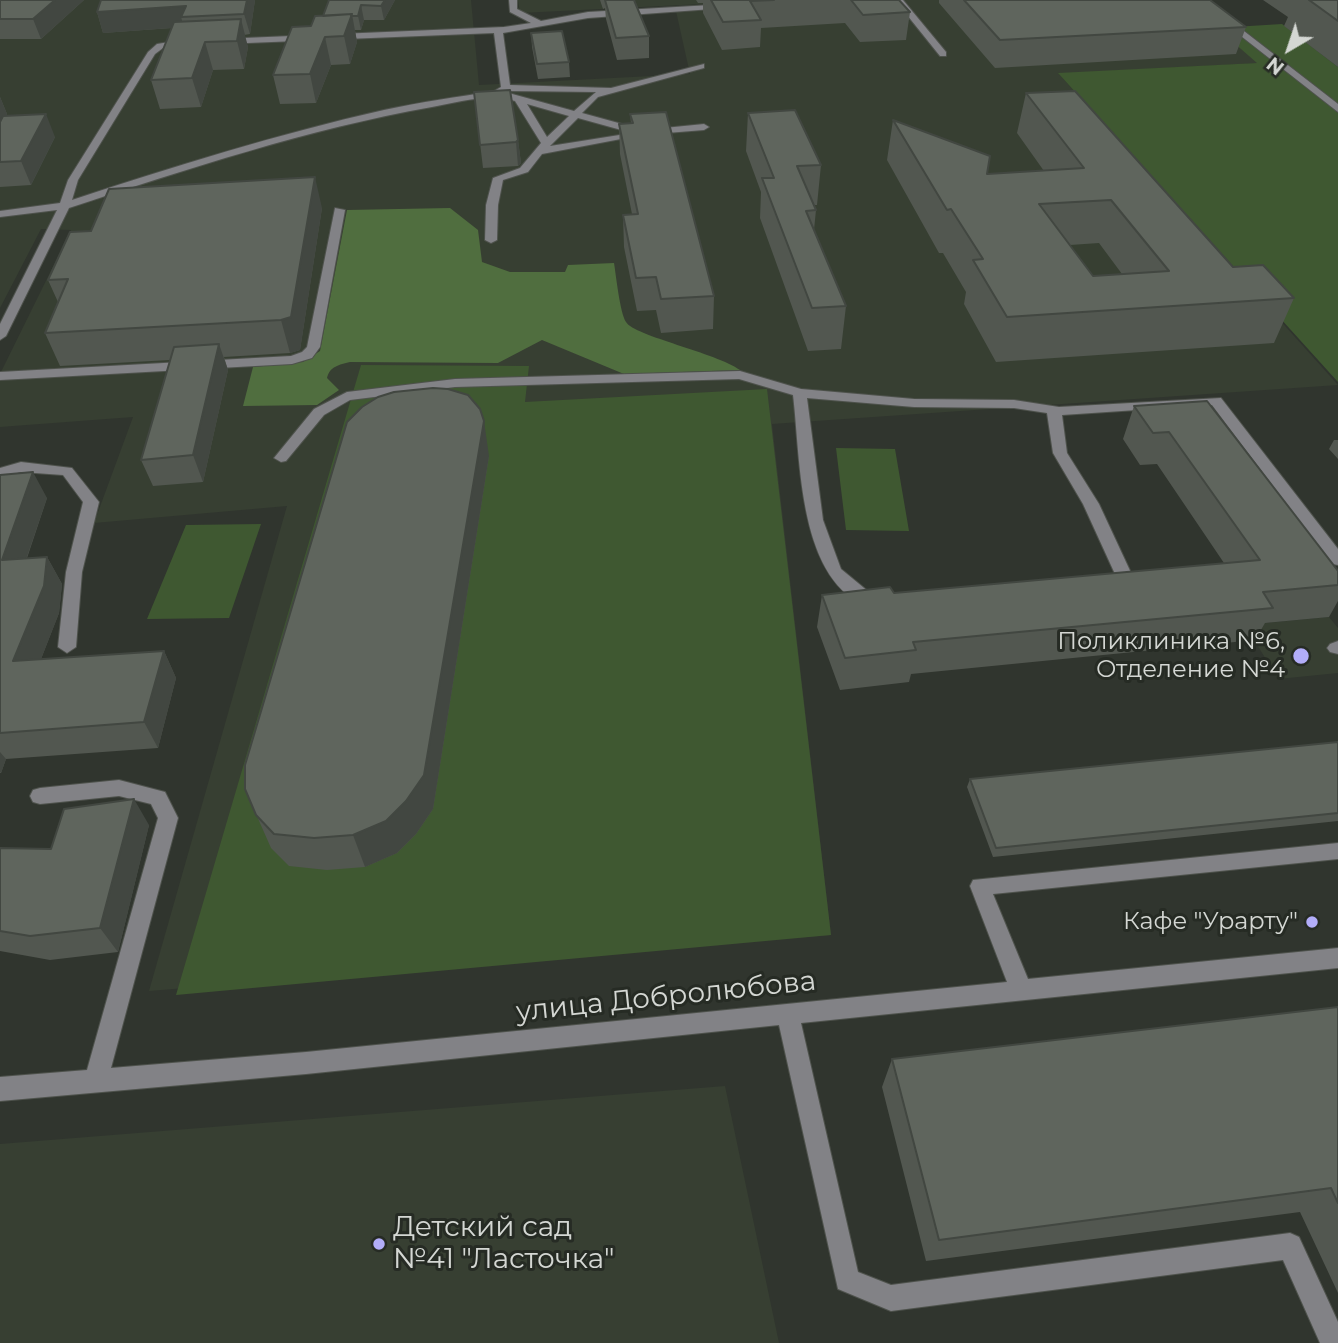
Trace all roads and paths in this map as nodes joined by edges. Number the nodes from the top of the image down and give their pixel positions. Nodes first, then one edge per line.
1 (513, 0) edge
2 (899, 0) edge
3 (1199, 0) edge
4 (733, 6) edge
5 (540, 23) junction
6 (498, 30) junction
7 (211, 41) edge
8 (199, 42) edge
9 (943, 54) dead end
10 (701, 66) dead end
11 (616, 89) junction
12 (501, 91) junction
13 (519, 99) junction
14 (1338, 109) edge
15 (575, 114) junction
16 (704, 127) dead end
17 (644, 133) junction
18 (542, 147) junction
19 (64, 206) junction
20 (339, 210) dead end
21 (0, 215) edge
22 (491, 240) dead end
23 (0, 336) edge
24 (0, 376) edge
25 (800, 393) junction
26 (1054, 411) junction
27 (281, 458) dead end
28 (0, 472) edge
29 (1338, 560) edge
30 (1093, 587) edge
31 (883, 606) edge
32 (67, 648) dead end
33 (40, 796) dead end
34 (1338, 850) edge
35 (1338, 958) edge
36 (1020, 988) junction
37 (788, 1015) junction
38 (96, 1081) junction
39 (0, 1089) edge
40 (1334, 1343) edge

1 - 5 street
2 - 9 street
3 - 14 street
4 - 5 street
5 - 6 street
6 - 7 street
6 - 12 street
8 - 19 street
10 - 11 street
11 - 12 street
11 - 15 street
12 - 13 street
12 - 19 street
13 - 15 street
13 - 18 street
15 - 17 street
15 - 18 street
16 - 17 street
17 - 18 street
18 - 22 street
19 - 21 street
19 - 23 street
20 - 24 street
25 - 26 street
25 - 27 street
25 - 31 street
26 - 29 street
26 - 30 street
28 - 32 street
33 - 38 street
34 - 36 street
35 - 36 street, улица Добролюбова
36 - 37 street, улица Добролюбова
37 - 38 street, улица Добролюбова
37 - 40 street
38 - 39 street, улица Добролюбова

